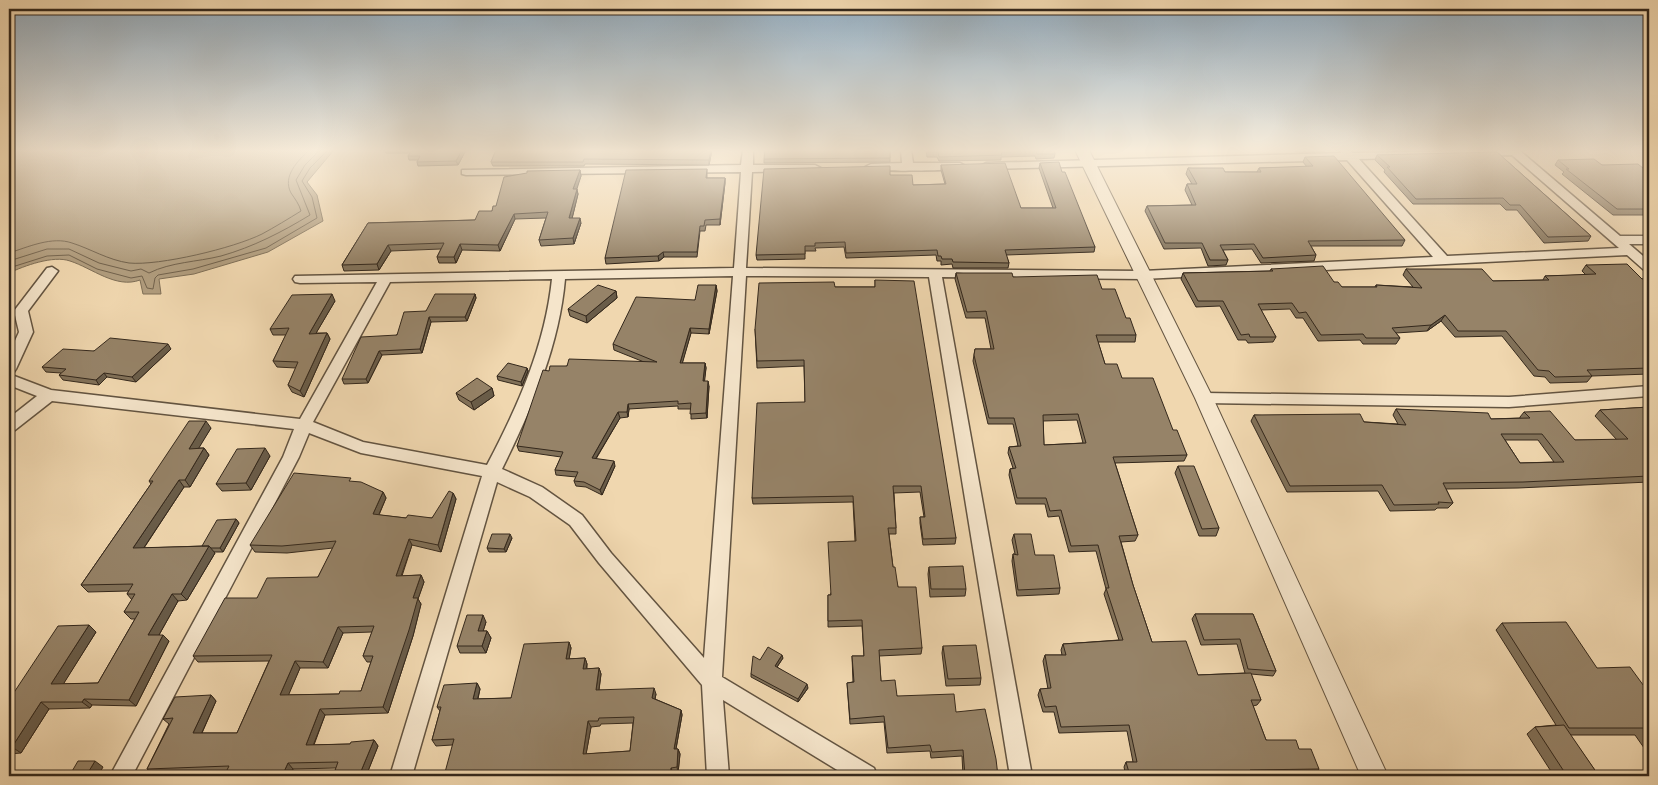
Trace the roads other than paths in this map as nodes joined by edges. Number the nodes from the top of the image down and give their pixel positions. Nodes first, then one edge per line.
1 (746, 187) edge
2 (1100, 187) edge
3 (1377, 187) edge
4 (1555, 187) edge
5 (1618, 240) junction
6 (1649, 240) edge
7 (1631, 251) junction
8 (1444, 261) junction
9 (1649, 267) edge
10 (52, 271) dead end
11 (741, 272) junction
12 (935, 273) junction
13 (559, 274) junction
14 (1143, 275) junction
15 (386, 277) junction
16 (300, 279) dead end
17 (9, 369) edge
18 (9, 380) edge
19 (1649, 391) edge
20 (49, 395) junction
21 (1204, 398) junction
22 (304, 425) junction
23 (9, 426) edge
24 (492, 472) junction
25 (712, 682) junction
26 (121, 776) edge
27 (401, 776) edge
28 (718, 776) edge
29 (866, 776) edge
30 (1022, 776) edge
31 (1375, 776) edge

1 - 11 street
2 - 14 street
3 - 8 street
4 - 5 street
5 - 6 street
5 - 7 street
7 - 8 street
7 - 9 street
8 - 14 street
10 - 17 street
11 - 12 street
11 - 13 street
11 - 25 street
12 - 14 street
12 - 30 street
13 - 15 street
13 - 24 street
14 - 21 street
15 - 16 street
15 - 22 street
18 - 20 street
19 - 21 street
20 - 22 street
20 - 23 street
21 - 31 street
22 - 24 street
22 - 26 street
24 - 25 street
24 - 27 street
25 - 28 street
25 - 29 street

